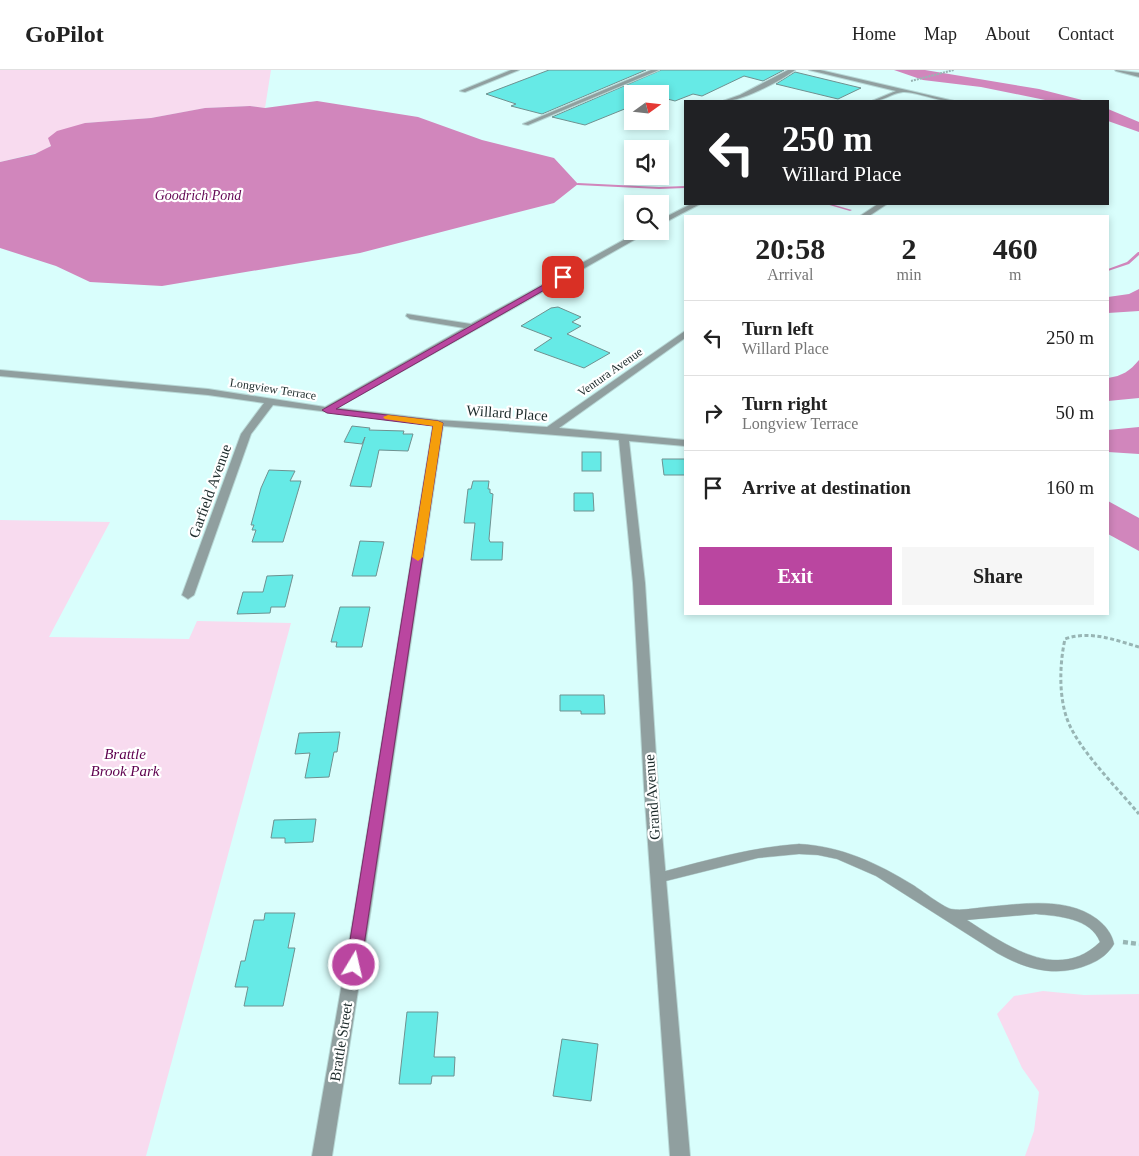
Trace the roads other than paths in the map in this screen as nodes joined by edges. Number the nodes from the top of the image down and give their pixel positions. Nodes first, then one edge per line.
1 (516, 70) edge
2 (656, 70) edge
3 (792, 70) edge
4 (812, 70) edge
5 (1118, 70) edge
6 (1139, 75) edge
7 (902, 90) junction
8 (463, 91) dead end
9 (729, 100) edge
10 (877, 100) edge
11 (894, 100) edge
12 (947, 100) edge
13 (526, 124) dead end
14 (694, 205) edge
15 (881, 205) edge
16 (866, 215) edge
17 (669, 219) edge
18 (630, 240) edge
19 (410, 316) dead end
20 (472, 327) junction
21 (680, 342) edge
22 (0, 373) edge
23 (269, 403) junction
24 (327, 410) junction
25 (438, 423) junction
26 (549, 430) junction
27 (624, 438) junction
28 (684, 442) edge
29 (188, 595) dead end
30 (658, 878) junction
31 (946, 914) junction
32 (322, 1156) edge
33 (680, 1156) edge

1 - 8 street
2 - 13 street
3 - 9 street
4 - 7 street
5 - 6 street
7 - 10 street
7 - 11 street
7 - 12 street
14 - 17 street
15 - 16 street
18 - 20 street, Longview Terrace
19 - 20 street
20 - 24 street, Longview Terrace
21 - 26 street, Ventura Avenue
22 - 23 street, Longview Terrace
23 - 24 street, Longview Terrace
23 - 29 street, Garfield Avenue
24 - 25 street, Willard Place
25 - 26 street, Willard Place
25 - 32 street, Brattle Street
26 - 27 street, Willard Place
27 - 28 street, Willard Place
27 - 30 street, Grand Avenue
30 - 31 lane
30 - 33 street, Grand Avenue
31 - 31 lane

